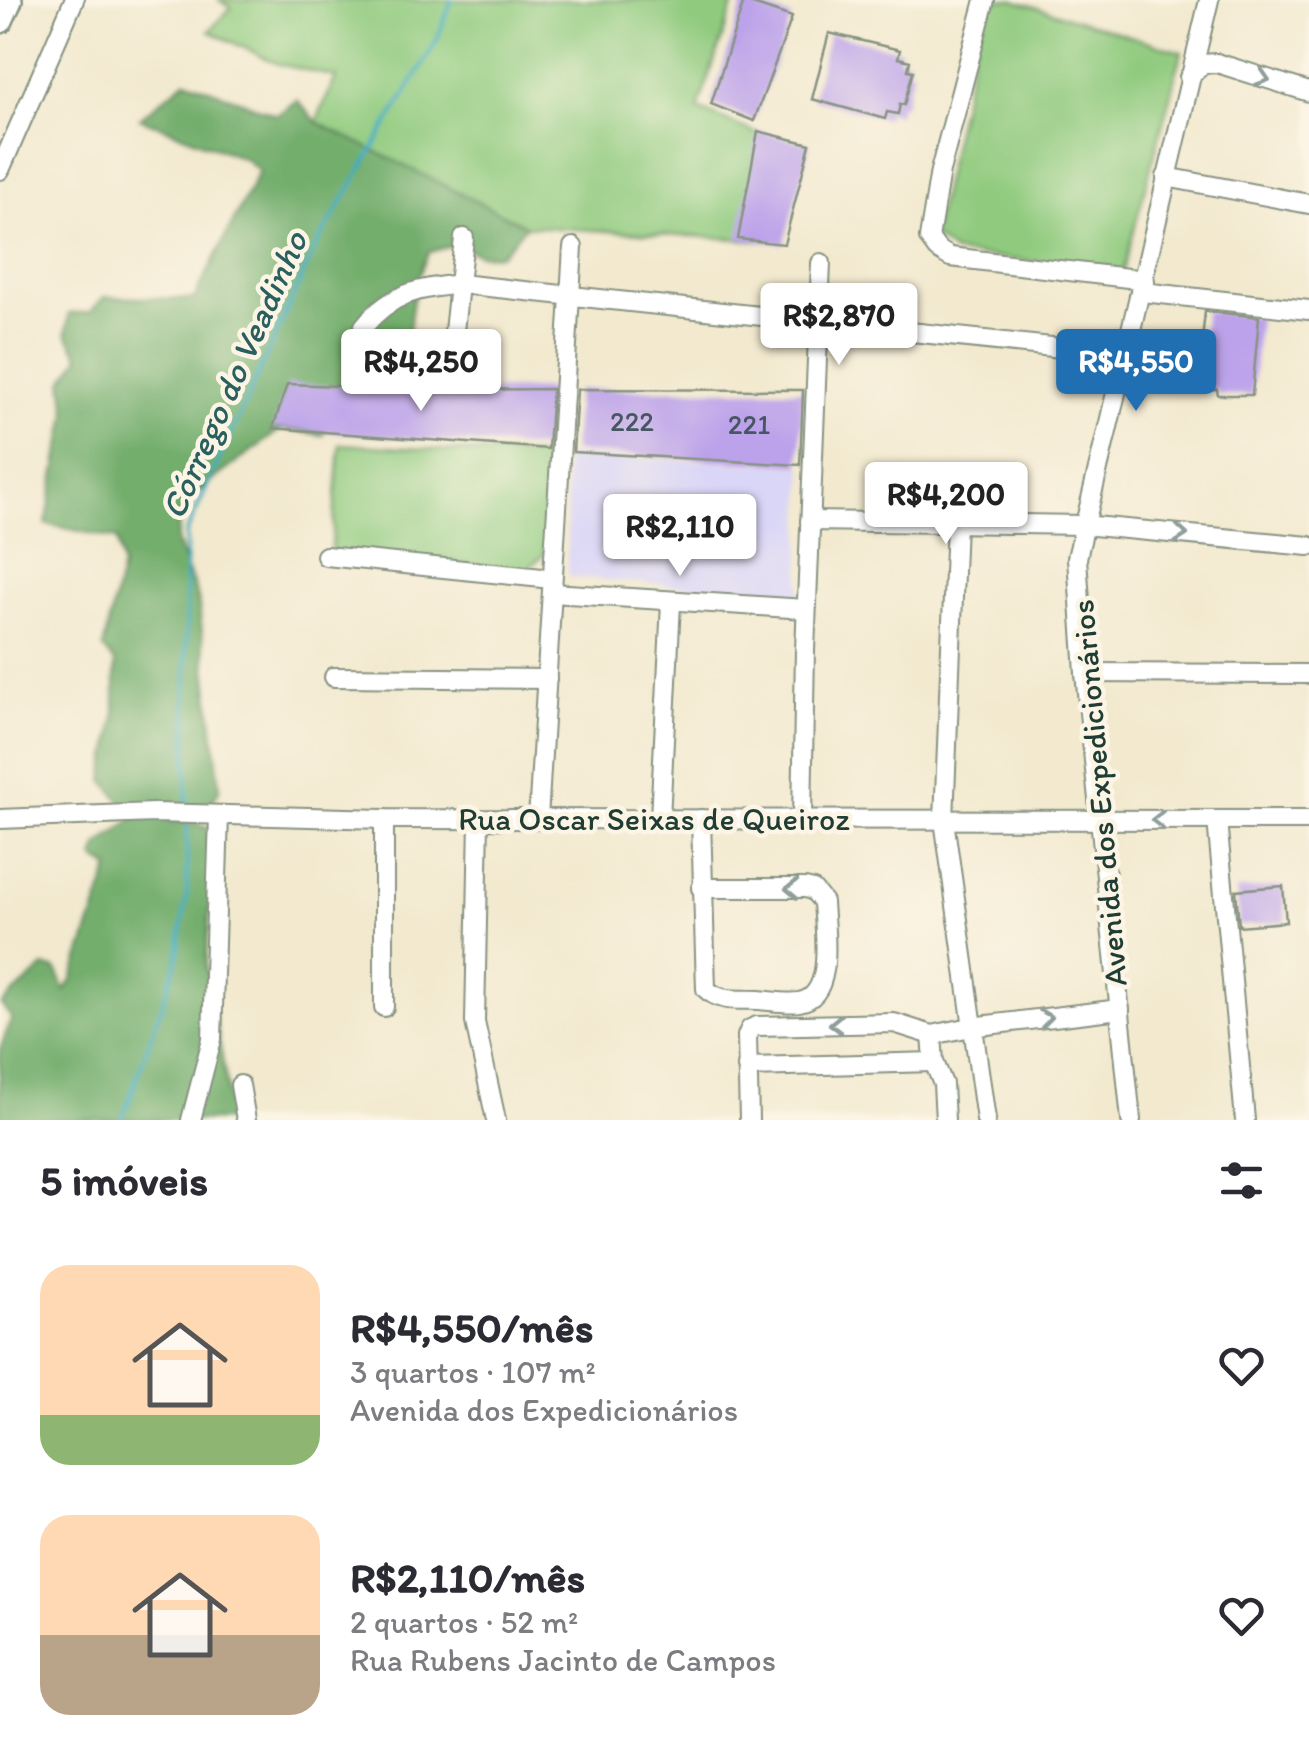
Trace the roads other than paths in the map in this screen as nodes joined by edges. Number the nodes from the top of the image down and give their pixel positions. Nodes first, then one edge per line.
1 (9, 0) edge
2 (74, 0) edge
3 (985, 0) edge
4 (1209, 0) edge
5 (0, 20) edge
6 (1201, 31) junction
7 (1217, 63) junction
8 (1189, 78) junction
9 (1309, 92) edge
10 (0, 170) edge
11 (1166, 177) junction
12 (1309, 204) edge
13 (464, 238) dead end
14 (574, 247) dead end
15 (821, 263) dead end
16 (460, 284) junction
17 (1144, 286) junction
18 (571, 296) junction
19 (1309, 310) edge
20 (816, 322) junction
21 (364, 326) dead end
22 (1126, 355) junction
23 (449, 378) dead end
24 (810, 521) junction
25 (956, 523) junction
26 (1084, 525) junction
27 (1309, 546) edge
28 (326, 556) dead end
29 (552, 586) junction
30 (671, 603) junction
31 (806, 609) junction
32 (1085, 673) junction
33 (1309, 674) edge
34 (334, 678) dead end
35 (547, 679) junction
36 (219, 815) junction
37 (0, 818) edge
38 (384, 818) junction
39 (479, 819) junction
40 (538, 819) junction
41 (660, 819) junction
42 (701, 819) junction
43 (802, 819) junction
44 (944, 820) junction
45 (1100, 820) junction
46 (1217, 820) junction
47 (1309, 820) edge
48 (702, 888) junction
49 (384, 1007) dead end
50 (1120, 1009) junction
51 (972, 1026) junction
52 (932, 1034) junction
53 (934, 1062) junction
54 (746, 1066) junction
55 (240, 1085) dead end
56 (191, 1120) edge
57 (246, 1120) edge
58 (496, 1120) edge
59 (748, 1120) edge
60 (946, 1120) edge
61 (986, 1120) edge
62 (1132, 1120) edge
63 (1246, 1120) edge

1 - 5 highway
2 - 10 street
3 - 17 street
4 - 6 street, Avenida dos Expedicionários
6 - 7 street
6 - 8 street, Avenida dos Expedicionários
7 - 8 street
7 -> 9 street
8 - 11 street, Avenida dos Expedicionários
11 - 12 street
11 - 17 street, Avenida dos Expedicionários
13 - 16 street
14 - 18 street
15 - 20 street
16 - 18 street
16 - 21 street
16 - 23 street
17 - 19 street
17 - 22 street, Avenida dos Expedicionários
18 - 20 street
18 - 29 street
20 - 22 street
20 - 24 street
22 - 26 street, Avenida dos Expedicionários
24 - 25 street
24 - 31 street
25 - 26 street
25 - 44 street
26 -> 27 street
26 - 32 street, Avenida dos Expedicionários
28 - 29 street
29 - 30 street
29 - 35 street
30 - 31 street
30 - 41 street
31 - 43 street
32 - 33 street
32 - 45 street, Avenida dos Expedicionários
34 - 35 street
35 - 40 street
36 - 37 street, Rua Oscar Seixas de Queiroz
36 - 38 street, Rua Oscar Seixas de Queiroz
36 - 56 street
38 - 39 street, Rua Oscar Seixas de Queiroz
38 - 49 street
39 - 40 street, Rua Oscar Seixas de Queiroz
39 - 58 street
40 - 41 street, Rua Oscar Seixas de Queiroz
41 - 42 street, Rua Oscar Seixas de Queiroz
42 - 43 street, Rua Oscar Seixas de Queiroz
42 - 48 street
43 - 44 street, Rua Oscar Seixas de Queiroz
44 - 45 street, Rua Oscar Seixas de Queiroz
44 - 51 street
46 -> 45 street, Rua Oscar Seixas de Queiroz
45 - 50 street, Avenida dos Expedicionários
46 - 47 street, Rua Oscar Seixas de Queiroz
46 - 63 street
48 -> 48 street
51 -> 50 street
50 - 62 street, Avenida dos Expedicionários
51 - 52 street
51 - 61 street
52 - 53 street
52 -> 54 street
53 - 54 street
53 - 60 street
54 - 59 street
55 - 57 street

